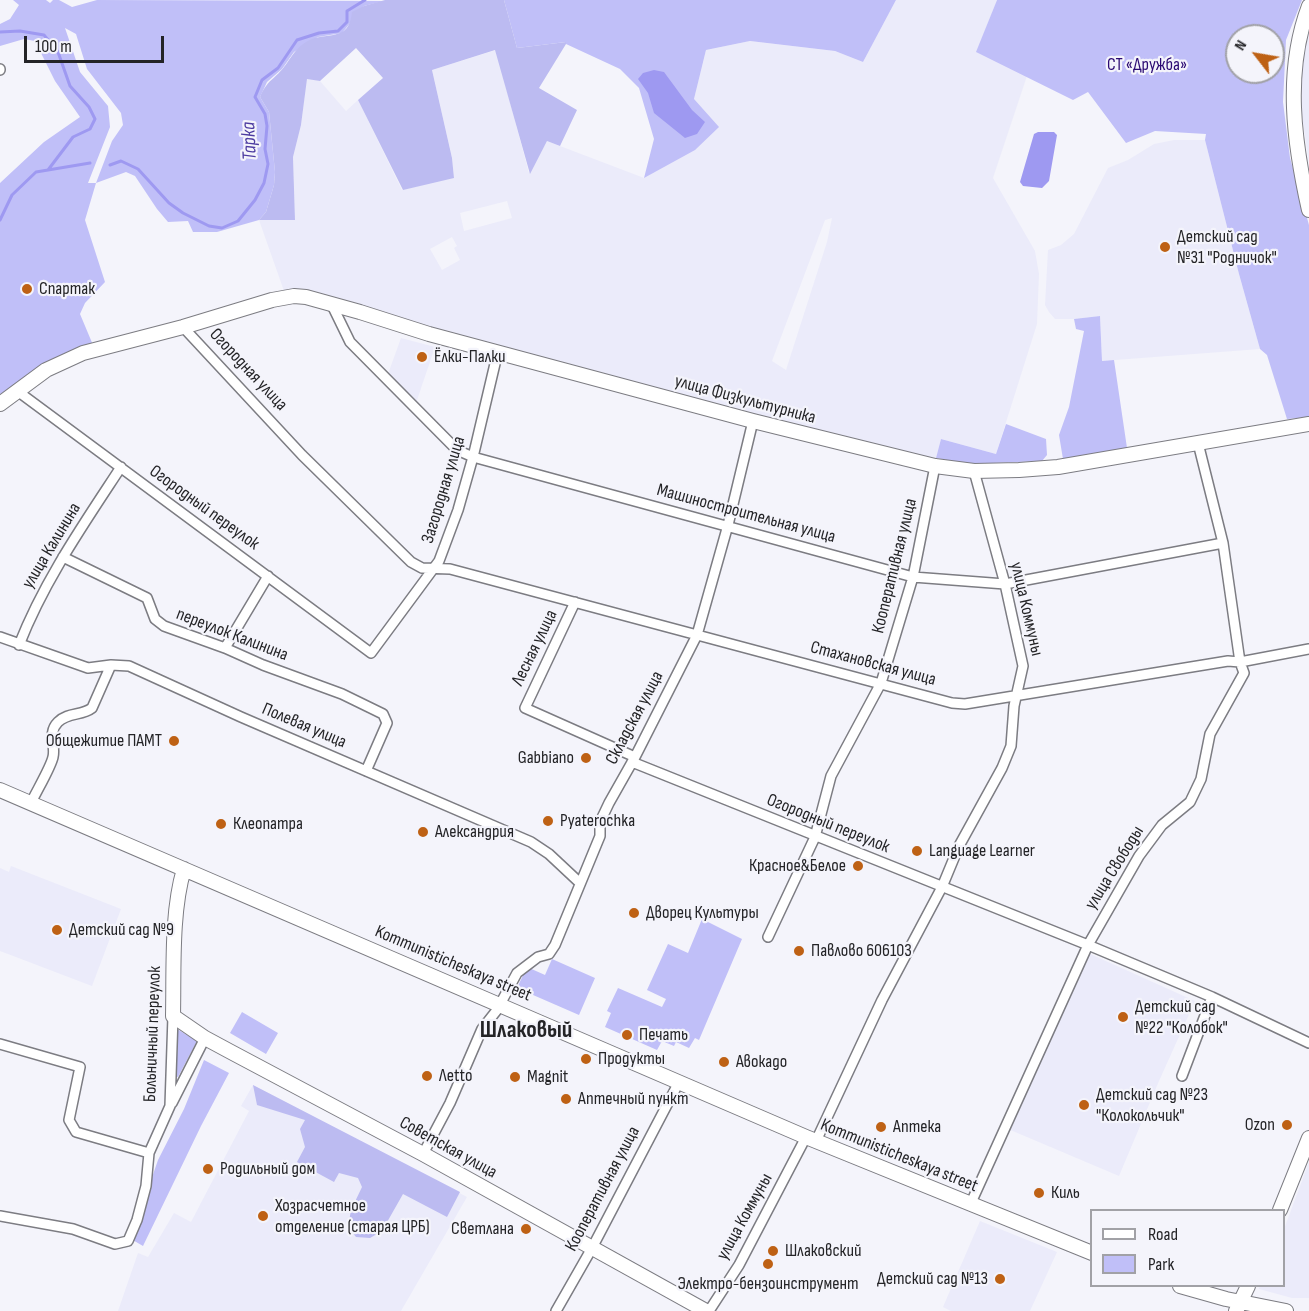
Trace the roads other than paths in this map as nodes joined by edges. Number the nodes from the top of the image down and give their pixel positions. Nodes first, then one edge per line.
1 (1309, 6) edge
2 (1309, 210) edge
3 (331, 303) junction
4 (183, 327) junction
5 (498, 351) junction
6 (16, 390) junction
7 (0, 404) edge
8 (753, 421) junction
9 (1309, 424) edge
10 (1198, 443) junction
11 (473, 457) junction
12 (935, 466) junction
13 (121, 467) junction
14 (974, 471) junction
15 (728, 525) junction
16 (1223, 543) junction
17 (63, 557) junction
18 (435, 568) junction
19 (268, 576) junction
20 (913, 577) junction
21 (1005, 584) junction
22 (575, 602) junction
23 (698, 635) junction
24 (0, 637) edge
25 (19, 645) junction
26 (225, 648) junction
27 (1309, 649) edge
28 (370, 653) joint
29 (1240, 662) junction
30 (111, 665) junction
31 (880, 683) junction
32 (1018, 694) junction
33 (525, 708) joint
34 (634, 760) junction
35 (366, 771) junction
36 (0, 790) edge
37 (31, 803) junction
38 (815, 837) junction
39 (184, 869) junction
40 (580, 883) junction
41 (942, 887) junction
42 (768, 937) dead end
43 (1088, 945) junction
44 (1212, 997) junction
45 (500, 1005) junction
46 (173, 1016) junction
47 (205, 1038) junction
48 (1309, 1043) edge
49 (0, 1044) edge
50 (1182, 1076) dead end
51 (679, 1082) junction
52 (170, 1106) junction
53 (1309, 1138) edge
54 (811, 1139) junction
55 (149, 1153) junction
56 (423, 1154) junction
57 (970, 1205) junction
58 (1280, 1209) edge
59 (0, 1216) edge
60 (592, 1248) junction
61 (1090, 1252) edge
62 (1183, 1287) edge
63 (1248, 1287) edge
64 (1239, 1306) edge
65 (556, 1311) edge
66 (708, 1311) edge
67 (1286, 1311) edge

1 - 2 street
3 - 4 street, улица Физкультурника
3 - 5 street, улица Физкультурника
3 - 11 street, Машиностроительная улица
4 - 6 street, Огородная улица
4 - 18 street, Огородная улица
5 - 8 street, улица Физкультурника
5 - 11 street, Загородная улица
6 - 7 street, Огородная улица
6 - 13 street, Огородный переулок
8 - 12 street, улица Физкультурника
8 - 15 street, Складская улица
9 - 10 street, улица Физкультурника
10 - 14 street, улица Физкультурника
10 - 16 street, улица Свободы
11 - 15 street, Машиностроительная улица
11 - 18 street, Загородная улица
12 - 14 street, улица Физкультурника
12 - 20 street, Кооперативная улица
13 - 17 street, улица Калинина
13 - 19 street, Огородный переулок
14 - 21 street, улица Коммуны
15 - 20 street, Машиностроительная улица
15 - 23 street, Складская улица
16 - 21 street, Машиностроительная улица
16 - 29 street, улица Свободы
17 - 25 street, улица Калинина
17 - 26 street, переулок Калинина
18 - 22 street, Стахановская улица
18 - 28 street, Загородная улица
19 - 26 street
19 - 28 street, Огородный переулок
20 - 21 street, Машиностроительная улица
20 - 31 street, Кооперативная улица
21 - 32 street, улица Коммуны
22 - 23 street, Стахановская улица
22 - 33 street, Лесная улица
23 - 31 street, Стахановская улица
23 - 34 street, Складская улица
24 - 25 street, Полевая улица
25 - 30 street, Полевая улица
26 - 35 street, переулок Калинина
27 - 29 street, Стахановская улица
29 - 32 street, Стахановская улица
29 - 43 street, улица Свободы
30 - 35 street, Полевая улица
30 - 37 street
31 - 32 street, Стахановская улица
31 - 38 street, Кооперативная улица
32 - 41 street, улица Коммуны
33 - 34 street, Огородный переулок
34 - 38 street, Огородный переулок
34 - 40 street, Складская улица
35 - 40 street, Полевая улица
36 - 37 street, Kommunisticheskaya street
37 - 39 street, Kommunisticheskaya street
38 - 41 street, Огородный переулок
38 - 42 street, Кооперативная улица
39 - 45 street, Kommunisticheskaya street
39 - 46 street, Больничный переулок
40 - 45 street, Складская улица
41 - 43 street, Огородный переулок
41 - 54 street, улица Коммуны
43 - 44 street, Огородный переулок
43 - 57 street, улица Свободы
44 - 48 street, Огородный переулок
44 - 50 street
45 - 51 street, Kommunisticheskaya street
45 - 56 street, Складская улица
46 - 47 street, Советская улица
46 - 52 street, Больничный переулок
47 - 52 street
47 - 56 street, Советская улица
49 - 55 street
51 - 54 street, Kommunisticheskaya street
51 - 60 street, Кооперативная улица
52 - 55 street, Больничный переулок
53 - 58 street
54 - 57 street, Kommunisticheskaya street
54 - 66 street, улица Коммуны
55 - 59 street, Больничный переулок
56 - 60 street, Советская улица
57 - 61 street, Kommunisticheskaya street
60 - 65 street, Кооперативная улица
60 - 66 street, Советская улица
62 - 64 street
63 - 64 street
64 - 67 street

